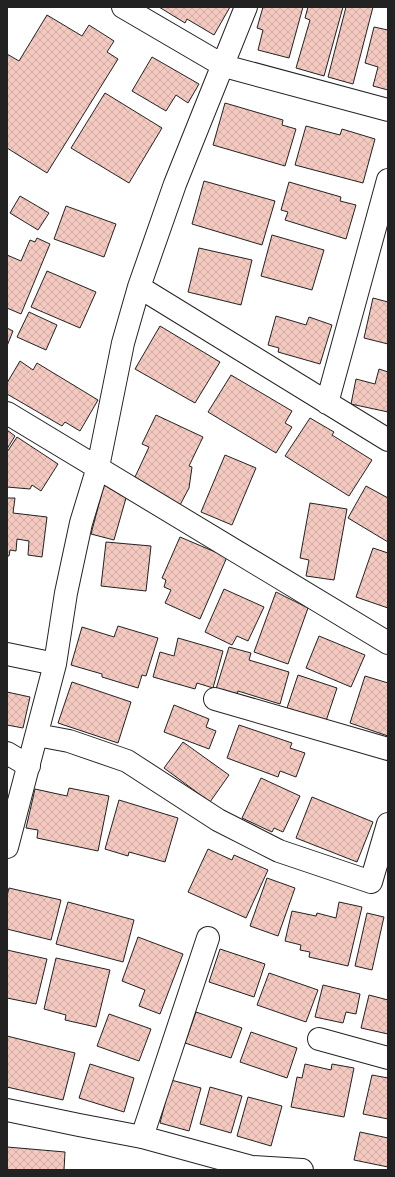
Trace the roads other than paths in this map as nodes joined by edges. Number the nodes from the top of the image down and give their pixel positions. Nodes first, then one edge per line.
1 (123, 7) edge
2 (246, 7) edge
3 (224, 66) junction
4 (388, 110) edge
5 (388, 180) edge
6 (140, 287) junction
7 (327, 403) junction
8 (7, 413) edge
9 (388, 440) edge
10 (98, 467) junction
11 (388, 643) edge
12 (7, 654) edge
13 (55, 664) junction
14 (215, 699) dead end
15 (37, 735) junction
16 (388, 749) edge
17 (7, 752) edge
18 (29, 766) junction
19 (388, 824) edge
20 (7, 847) edge
21 (380, 885) edge
22 (208, 938) dead end
23 (319, 1039) dead end
24 (388, 1058) edge
25 (7, 1110) edge
26 (142, 1137) junction
27 (302, 1170) edge

1 - 3 street
2 - 3 street
3 - 4 street
3 - 6 street
5 - 7 street
6 - 7 street
6 - 10 street
7 - 9 street
8 - 10 street
10 - 11 street
10 - 13 street
12 - 13 street
13 - 15 street
14 - 16 street
15 - 18 street
15 - 21 street
17 - 18 street
18 - 20 street
19 - 21 street
22 - 26 street
23 - 24 street
25 - 26 street
26 - 27 street

